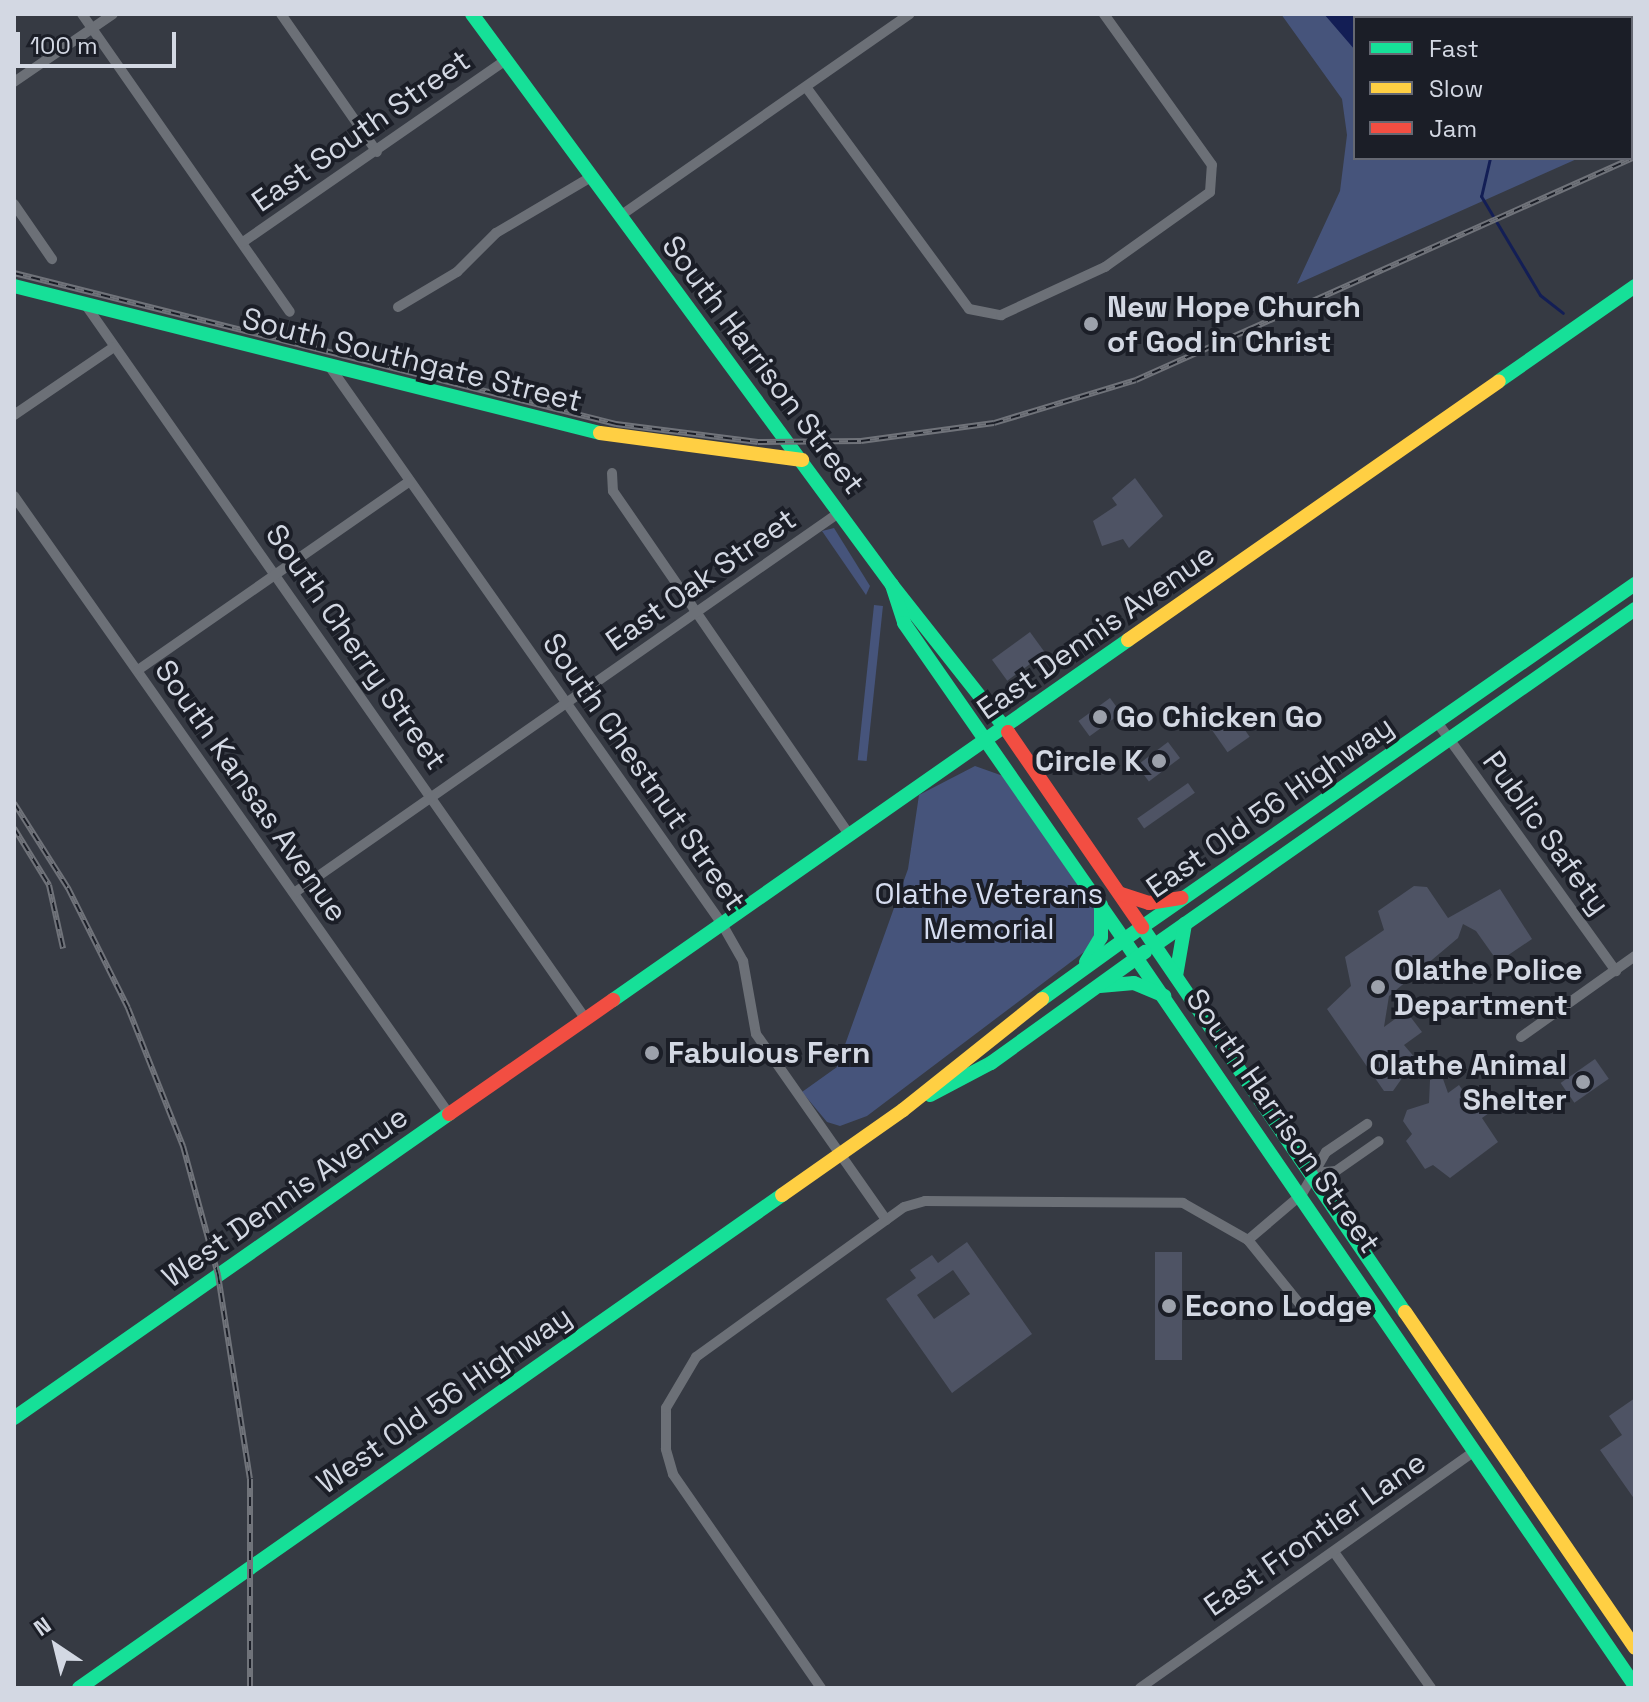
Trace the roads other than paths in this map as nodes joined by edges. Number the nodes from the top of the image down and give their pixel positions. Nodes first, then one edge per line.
1 (82, 14) edge
2 (113, 14) edge
3 (281, 14) edge
4 (472, 14) edge
5 (1104, 14) edge
6 (903, 16) edge
7 (92, 28) junction
8 (506, 60) junction
9 (14, 82) edge
10 (806, 87) junction
11 (377, 152) junction
12 (591, 177) junction
13 (14, 204) edge
14 (620, 216) junction
15 (243, 242) junction
16 (52, 259) dead end
17 (14, 286) edge
18 (1635, 286) edge
19 (85, 304) junction
20 (398, 307) dead end
21 (290, 312) dead end
22 (114, 347) junction
23 (330, 367) junction
24 (14, 415) edge
25 (802, 460) junction
26 (612, 473) dead end
27 (410, 481) junction
28 (14, 496) edge
29 (840, 512) junction
30 (275, 573) junction
31 (1635, 584) edge
32 (892, 585) junction
33 (1635, 609) edge
34 (695, 613) junction
35 (138, 670) junction
36 (567, 703) junction
37 (1437, 722) junction
38 (1005, 727) junction
39 (1449, 739) junction
40 (987, 740) junction
41 (432, 797) junction
42 (849, 834) junction
43 (294, 893) junction
44 (1119, 893) junction
45 (1186, 896) junction
46 (1101, 905) junction
47 (722, 924) junction
48 (1185, 924) junction
49 (1142, 927) junction
50 (1124, 940) junction
51 (1155, 945) junction
52 (1635, 956) edge
53 (1137, 957) junction
54 (1616, 971) junction
55 (1077, 973) junction
56 (1176, 976) junction
57 (1098, 986) junction
58 (1164, 997) junction
59 (585, 1018) junction
60 (1521, 1037) dead end
61 (903, 1110) junction
62 (449, 1114) junction
63 (1367, 1124) dead end
64 (1379, 1141) dead end
65 (839, 1155) junction
66 (1314, 1173) junction
67 (1302, 1194) junction
68 (886, 1220) junction
69 (1248, 1240) junction
70 (1303, 1308) dead end
71 (14, 1418) edge
72 (1473, 1452) junction
73 (1334, 1552) junction
74 (1635, 1648) edge
75 (1635, 1686) edge
76 (79, 1688) edge
77 (821, 1688) edge
78 (1140, 1688) edge
79 (1431, 1688) edge

1 - 7 street
2 - 7 street
3 - 11 street
4 - 8 main road, South Harrison Street
5 - 10 street
6 - 10 street
7 - 9 street
7 - 15 street
8 - 11 street, East South Street
8 - 12 main road, South Harrison Street
10 - 14 street
11 - 15 street, East South Street
12 - 14 main road, South Harrison Street
12 - 20 street
13 - 16 street
14 - 25 main road, South Harrison Street
15 - 21 street
17 - 19 main road, South Southgate Street
18 - 38 main road, East Dennis Avenue
19 - 22 street, South Cherry Street
19 - 23 main road, South Southgate Street
22 - 24 street
22 - 30 street, South Cherry Street
23 - 25 main road, South Southgate Street
23 - 27 street, South Chestnut Street
25 - 29 main road, South Harrison Street
26 - 34 street
27 - 30 street
27 - 36 street, South Chestnut Street
28 - 35 street, South Kansas Avenue
29 - 32 main road, South Harrison Street
29 - 34 street, East Oak Street
30 - 35 street
30 - 41 street, South Cherry Street
31 - 37 main road, East Old 56 Highway
32 - 38 main road, South Harrison Street
32 - 40 main road, South Harrison Street
33 - 39 main road, East Old 56 Highway
34 - 36 street, East Oak Street
34 - 42 street
35 - 43 street, South Kansas Avenue
36 - 41 street, East Oak Street
36 - 47 street, South Chestnut Street
37 - 39 street, Public Safety
37 - 45 main road, East Old 56 Highway
38 - 40 main road, East Dennis Avenue
38 - 44 main road, South Harrison Street
39 - 48 main road, East Old 56 Highway
39 - 54 street, Public Safety
40 - 42 main road, East Dennis Avenue
40 - 46 main road, South Harrison Street
41 - 43 street, East Oak Street
41 - 59 street, South Cherry Street
42 - 47 main road, East Dennis Avenue
43 - 62 street, South Kansas Avenue
44 - 45 main road
44 - 49 main road, South Harrison Street
45 - 49 main road, East Old 56 Highway
46 - 50 main road, South Harrison Street
46 - 55 main road
47 - 59 main road, East Dennis Avenue
47 - 65 street, South Chestnut Street
48 - 51 main road, East Old 56 Highway
48 - 56 main road
49 - 50 main road, East Old 56 Highway
49 - 51 main road, South Harrison Street
50 - 53 main road, South Harrison Street
50 - 55 main road, East Old 56 Highway
51 - 53 main road, East Old 56 Highway
51 - 56 main road, South Harrison Street
52 - 54 street
53 - 57 main road, East Old 56 Highway
53 - 58 main road, South Harrison Street
54 - 60 street
55 - 61 main road, East Old 56 Highway
56 - 66 main road, South Harrison Street
57 - 58 main road
57 - 61 main road, East Old 56 Highway
58 - 67 main road, South Harrison Street
59 - 62 main road, West Dennis Avenue
61 - 65 main road, East Old 56 Highway
62 - 71 main road, West Dennis Avenue
63 - 66 street
64 - 66 street
65 - 68 street, South Chestnut Street
65 - 76 main road, West Old 56 Highway
66 - 67 street
66 - 74 main road, South Harrison Street
67 - 69 street
67 - 72 main road, South Harrison Street
68 - 69 street
68 - 77 street
69 - 70 street
72 - 73 street, East Frontier Lane
72 - 75 main road, South Harrison Street
73 - 78 street, East Frontier Lane
73 - 79 street

